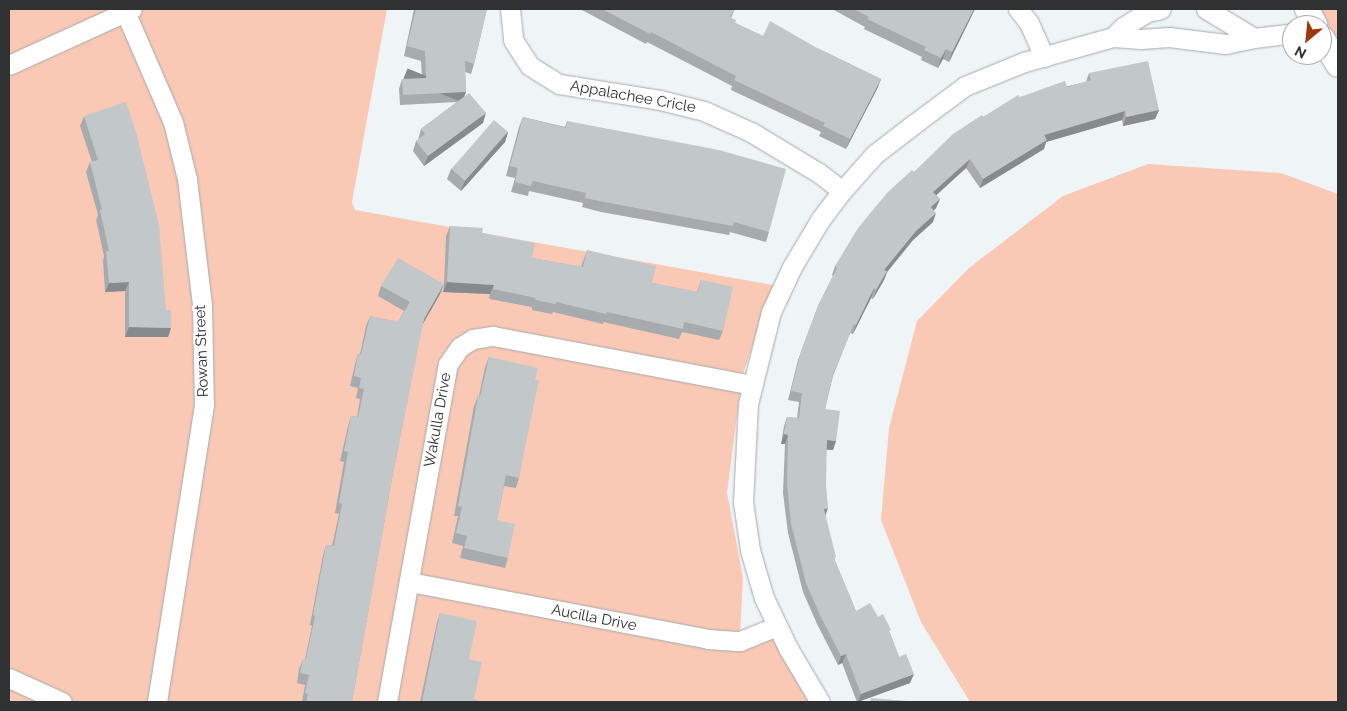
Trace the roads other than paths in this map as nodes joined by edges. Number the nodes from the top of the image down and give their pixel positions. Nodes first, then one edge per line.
1 (510, 9) edge
2 (1018, 9) edge
3 (1161, 9) edge
4 (1206, 9) edge
5 (127, 10) edge
6 (1282, 34) edge
7 (1113, 37) junction
8 (1164, 37) junction
9 (1254, 38) junction
10 (1044, 57) junction
11 (9, 65) edge
12 (842, 191) junction
13 (752, 385) junction
14 (410, 582) junction
15 (777, 626) junction
16 (9, 678) edge
17 (62, 702) edge
18 (157, 702) edge
19 (387, 702) edge
20 (820, 702) edge

1 - 12 street, Appalachee Cricle
2 - 10 street
3 - 7 street
3 - 8 street
4 - 9 street
5 - 11 street
5 - 18 street, Rowan Street
6 - 9 street
7 - 8 street
7 - 10 street
8 - 9 street
10 - 12 street
12 - 13 street
13 - 14 street, Wakulla Drive
13 - 15 street
14 - 15 street, Aucilla Drive
14 - 19 street, Wakulla Drive
15 - 20 street
16 - 17 street

